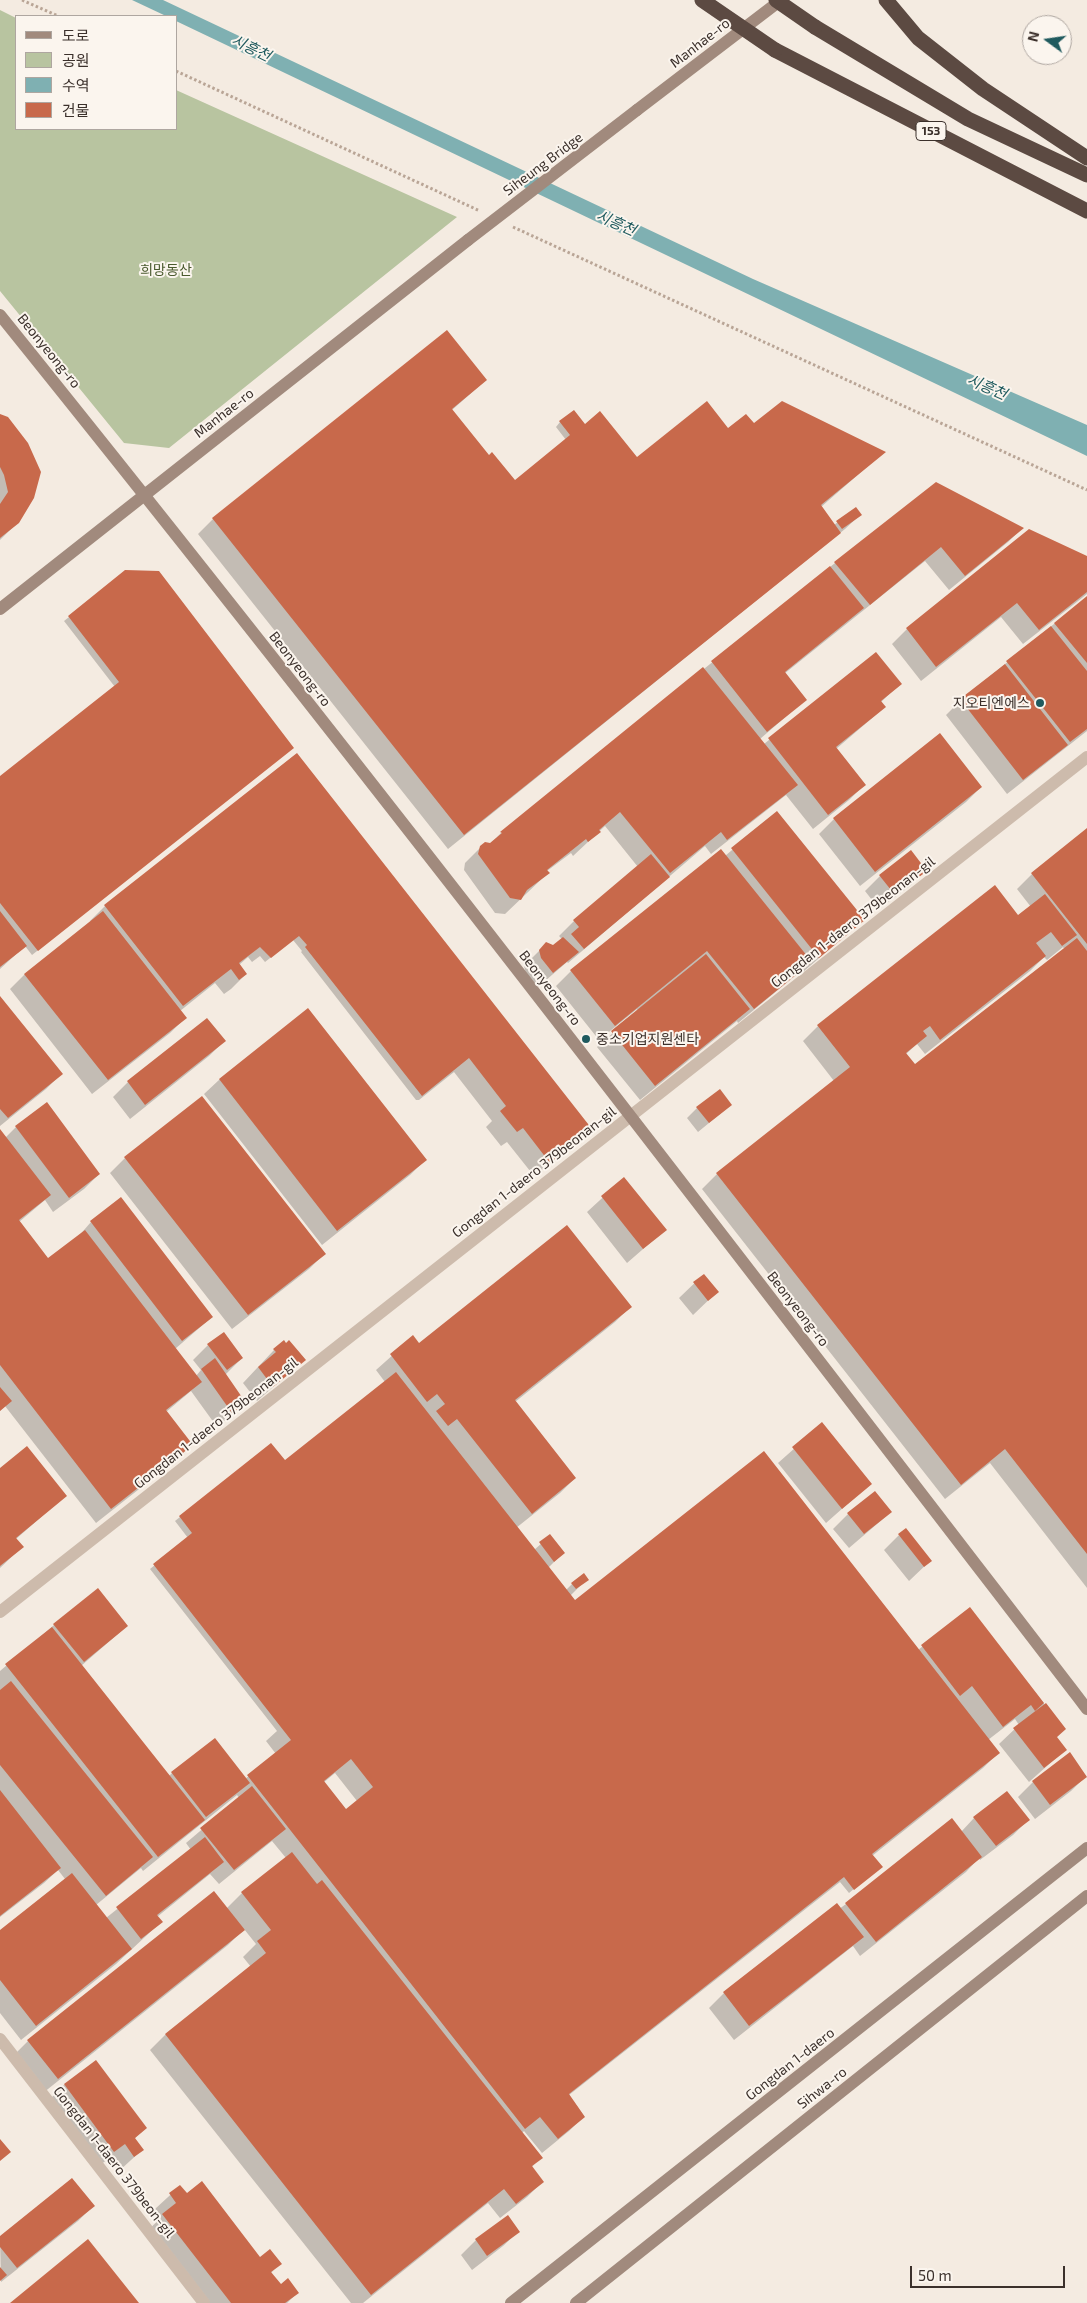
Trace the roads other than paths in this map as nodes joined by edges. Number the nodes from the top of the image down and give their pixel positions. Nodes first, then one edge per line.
1 (702, 0) edge
2 (776, 0) edge
3 (781, 0) edge
4 (886, 0) edge
5 (638, 110) joint
6 (1087, 158) edge
7 (1087, 175) edge
8 (1087, 211) edge
9 (468, 240) joint
10 (0, 315) edge
11 (145, 495) junction
12 (0, 610) edge
13 (1087, 757) edge
14 (631, 1116) junction
15 (0, 1612) edge
16 (1087, 1709) edge
17 (1087, 1848) edge
18 (1087, 1896) edge
19 (0, 2039) edge
20 (204, 2303) edge
21 (511, 2303) edge
22 (576, 2303) edge

1 - 8 highway, 153, bridge
2 - 7 highway, 153, bridge
3 - 5 street, Manhae-ro
4 - 6 highway
5 - 9 street, Siheung Bridge, bridge
9 - 11 street, Manhae-ro
10 - 11 street, Beonyeong-ro
11 - 12 street, Manhae-ro
11 - 14 street, Beonyeong-ro
13 - 14 street, Gongdan 1-daero 379beonan-gil
14 - 15 street, Gongdan 1-daero 379beonan-gil
14 - 16 street, Beonyeong-ro
17 - 21 street, Gongdan 1-daero
18 - 22 street, Sihwa-ro
19 - 20 street, Gongdan 1-daero 379beon-gil

